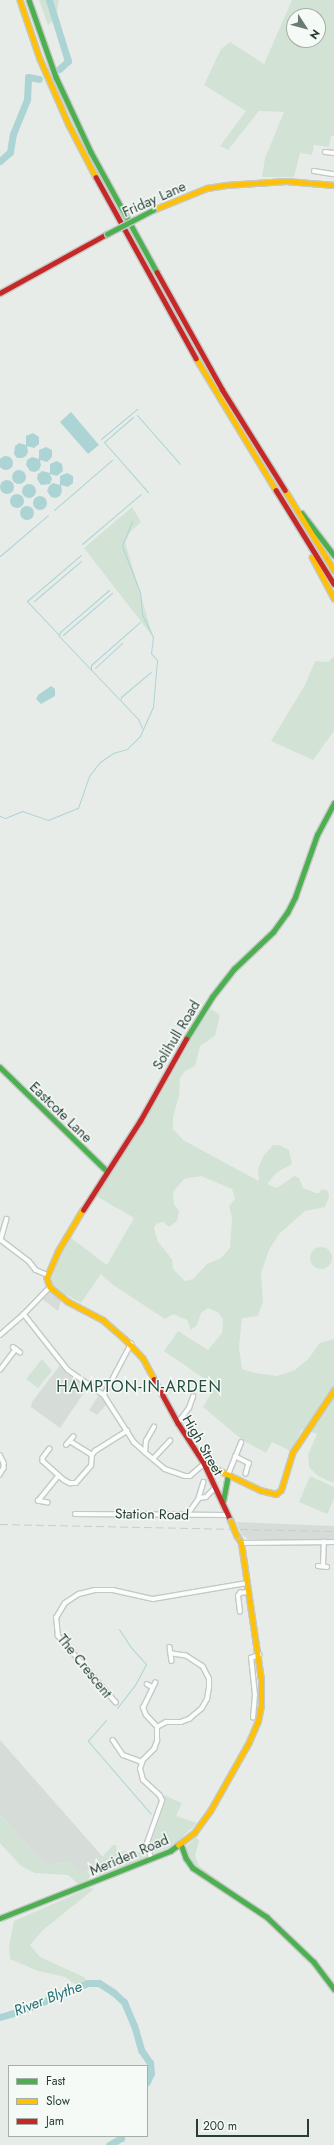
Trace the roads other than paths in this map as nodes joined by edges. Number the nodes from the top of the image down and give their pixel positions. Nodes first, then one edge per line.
1 (20, 0) edge
2 (29, 0) edge
3 (324, 152) dead end
4 (334, 153) edge
5 (314, 171) dead end
6 (334, 174) edge
7 (334, 185) edge
8 (0, 294) edge
9 (280, 485) junction
10 (302, 536) junction
11 (334, 555) edge
12 (334, 570) edge
13 (334, 584) edge
14 (334, 598) edge
15 (334, 803) edge
16 (0, 1068) edge
17 (107, 1172) junction
18 (7, 1219) dead end
19 (48, 1275) junction
20 (50, 1287) junction
21 (24, 1314) junction
22 (0, 1335) edge
23 (131, 1344) junction
24 (16, 1349) dead end
25 (0, 1370) edge
26 (334, 1390) edge
27 (104, 1395) junction
28 (193, 1397) dead end
29 (178, 1423) junction
30 (154, 1427) dead end
31 (127, 1431) junction
32 (170, 1440) dead end
33 (241, 1442) dead end
34 (66, 1445) dead end
35 (50, 1449) dead end
36 (144, 1452) junction
37 (0, 1455) edge
38 (92, 1455) junction
39 (235, 1456) junction
40 (153, 1459) junction
41 (205, 1463) junction
42 (246, 1474) dead end
43 (0, 1475) edge
44 (228, 1475) junction
45 (58, 1476) junction
46 (204, 1482) dead end
47 (215, 1488) junction
48 (201, 1492) junction
49 (207, 1495) junction
50 (199, 1498) junction
51 (223, 1501) junction
52 (48, 1503) dead end
53 (190, 1511) dead end
54 (75, 1514) dead end
55 (228, 1515) junction
56 (324, 1542) junction
57 (334, 1542) edge
58 (241, 1543) junction
59 (318, 1566) dead end
60 (246, 1583) junction
61 (248, 1592) junction
62 (240, 1612) dead end
63 (170, 1647) dead end
64 (171, 1654) junction
65 (259, 1655) junction
66 (172, 1661) dead end
67 (155, 1683) dead end
68 (147, 1684) dead end
69 (152, 1687) junction
70 (116, 1703) dead end
71 (255, 1705) junction
72 (261, 1705) junction
73 (253, 1718) dead end
74 (157, 1727) junction
75 (113, 1740) dead end
76 (142, 1762) junction
77 (180, 1844) junction
78 (151, 1859) junction
79 (0, 1918) edge
80 (334, 1989) edge

1 - 10 main road
2 - 9 main road
3 - 4 street
5 - 6 street
7 - 8 main road, Friday Lane, bridge
9 - 11 main road
9 - 12 main road
10 - 13 main road
10 - 14 main road
15 - 17 main road, Solihull Road
16 - 17 main road, Eastcote Lane
17 - 19 main road, Solihull Road
18 - 19 street
19 - 20 main road
20 - 21 street
20 - 23 main road, High Street
21 - 22 street
21 - 27 street
23 - 27 street
23 - 29 main road, High Street
24 - 25 street
26 - 44 main road
27 - 31 street
28 - 29 street
29 - 41 main road, High Street
30 - 36 street
31 - 36 street
31 - 38 street
32 - 40 street
33 - 39 street
34 - 38 street
35 - 45 street
36 - 40 street
37 - 43 street
38 - 45 street
39 - 42 street
39 - 44 street
40 - 41 street
41 - 44 main road
41 - 47 main road, High Street
44 - 51 main road
45 - 52 street
46 - 48 street
47 - 49 street
47 - 51 main road, High Street
48 - 49 street
48 - 50 street
49 - 50 street
50 - 53 street
51 - 55 main road, High Street
54 - 55 street, Station Road
55 - 58 main road, High Street, bridge
56 - 57 street
56 - 58 street
56 - 59 street
58 - 60 main road, Meriden Road
60 - 61 main road, Meriden Road
60 - 70 street, The Crescent
61 - 62 street
61 - 65 main road, Meriden Road
63 - 64 street
64 - 66 street
64 - 74 street
65 - 71 street
65 - 72 main road, Meriden Road
67 - 69 street
68 - 69 street
69 - 74 street
71 - 72 street
71 - 73 street
72 - 77 main road, Meriden Road
74 - 76 street
75 - 76 street
76 - 78 street
77 - 78 main road, Meriden Road
77 - 80 main road
78 - 79 main road, Meriden Road

